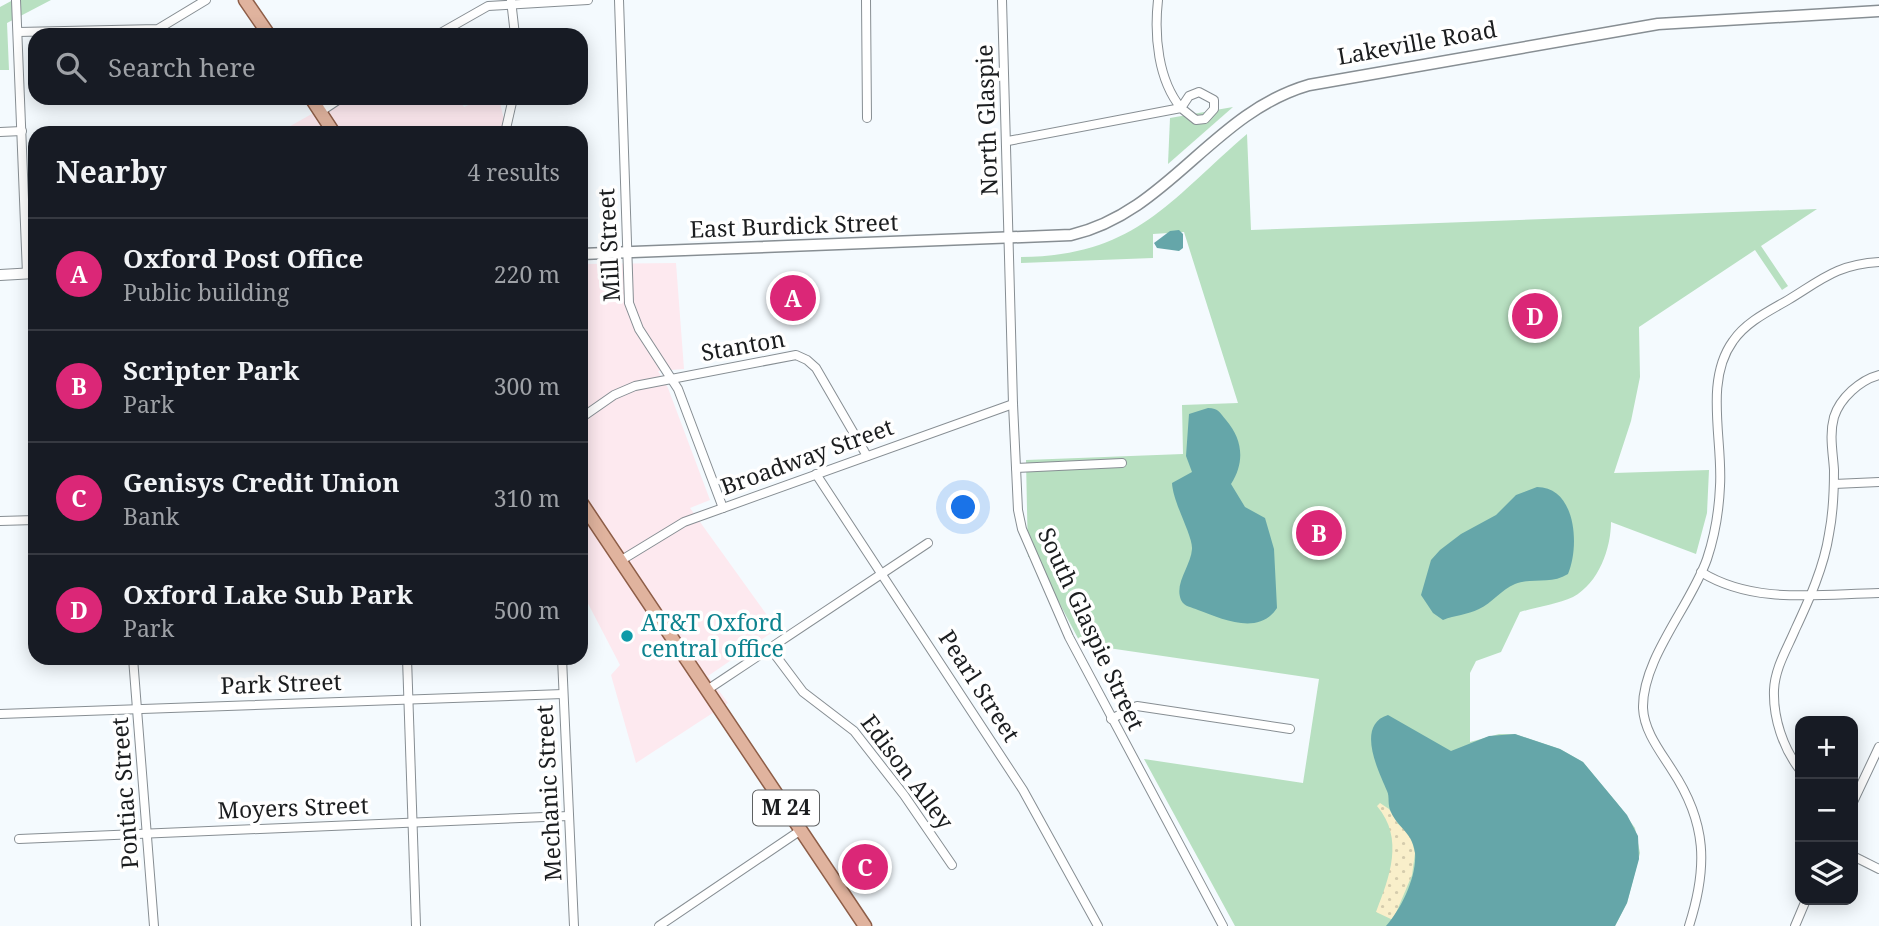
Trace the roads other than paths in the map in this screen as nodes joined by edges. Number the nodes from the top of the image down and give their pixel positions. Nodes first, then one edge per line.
1 (16, 0) edge
2 (206, 0) edge
3 (246, 0) edge
4 (588, 0) edge
5 (619, 0) edge
6 (866, 0) edge
7 (1002, 0) edge
8 (1158, 0) edge
9 (513, 1) edge
10 (1879, 11) edge
11 (160, 28) edge
12 (264, 28) edge
13 (449, 28) edge
14 (515, 28) edge
15 (18, 32) junction
16 (28, 32) edge
17 (316, 105) edge
18 (330, 105) edge
19 (511, 105) edge
20 (320, 112) junction
21 (867, 118) dead end
22 (329, 126) edge
23 (507, 126) edge
24 (22, 131) junction
25 (0, 132) edge
26 (1007, 141) junction
27 (28, 226) edge
28 (1009, 239) junction
29 (627, 253) junction
30 (588, 254) edge
31 (1879, 262) edge
32 (28, 274) edge
33 (0, 275) edge
34 (1879, 375) edge
35 (672, 378) junction
36 (1013, 404) junction
37 (588, 414) edge
38 (867, 456) junction
39 (1122, 463) dead end
40 (1016, 468) junction
41 (816, 474) junction
42 (1879, 482) edge
43 (1834, 484) junction
44 (723, 508) junction
45 (588, 513) edge
46 (28, 520) edge
47 (0, 521) edge
48 (928, 543) dead end
49 (620, 561) junction
50 (1701, 572) junction
51 (883, 573) junction
52 (1879, 593) edge
53 (1810, 595) junction
54 (770, 648) junction
55 (135, 665) edge
56 (407, 665) edge
57 (562, 665) edge
58 (707, 690) junction
59 (563, 694) junction
60 (409, 699) junction
61 (138, 709) junction
62 (0, 715) edge
63 (1111, 719) junction
64 (1290, 729) dead end
65 (1879, 747) edge
66 (1795, 762) edge
67 (1858, 791) edge
68 (569, 816) junction
69 (412, 822) junction
70 (801, 830) junction
71 (147, 832) junction
72 (19, 839) dead end
73 (1858, 858) edge
74 (951, 865) dead end
75 (1879, 869) edge
76 (1804, 905) edge
77 (154, 926) edge
78 (416, 926) edge
79 (574, 926) edge
80 (659, 926) edge
81 (865, 926) edge
82 (1098, 926) edge
83 (1223, 926) edge
84 (1689, 926) edge
85 (1795, 926) edge

1 - 15 street
2 - 11 street
3 - 12 main road
4 - 9 street
5 - 29 street, Mill Street
6 - 21 street
7 - 26 street, North Glaspie
8 - 26 street
9 - 13 street
9 - 14 street
10 - 28 main road, Lakeville Road
15 - 16 street
15 - 24 street
17 - 20 main road
18 - 20 street
19 - 23 street
20 - 22 main road
24 - 25 street
24 - 27 street
26 - 28 street, North Glaspie
28 - 29 main road, East Burdick Street
28 - 36 street, South Glaspie Street
29 - 30 main road, East Burdick Street
29 - 35 street, Mill Street
31 - 50 street
32 - 33 street
34 - 43 street
35 - 37 street, Stanton
35 - 38 street, Stanton
35 - 44 street, Mill Street
36 - 38 street, Broadway Street
36 - 40 street, South Glaspie Street
38 - 41 street, Broadway Street
39 - 40 street
40 - 63 street, South Glaspie Street
41 - 44 street, Broadway Street
41 - 51 street, Pearl Street
42 - 43 street
43 - 53 street
44 - 49 street, Broadway Street
45 - 49 main road, M 24
46 - 47 street
48 - 51 street
49 - 58 main road, M 24
50 - 53 street
50 - 84 street
51 - 54 street
51 - 82 street, Pearl Street
52 - 53 street
53 - 66 street
54 - 58 street
54 - 74 street, Edison Alley
55 - 61 street, Pontiac Street
56 - 60 street
57 - 59 street, Mechanic Street
58 - 70 main road, M 24
59 - 60 street, Park Street
59 - 68 street, Mechanic Street
60 - 61 street, Park Street
60 - 69 street
61 - 62 street, Park Street
61 - 71 street, Pontiac Street
63 - 64 street
63 - 83 street, South Glaspie Street
65 - 67 street
68 - 69 street, Moyers Street
68 - 79 street, Mechanic Street
69 - 71 street, Moyers Street
69 - 78 street
70 - 80 street
70 - 81 main road, M 24
71 - 72 street, Moyers Street
71 - 77 street, Pontiac Street
73 - 75 street
76 - 85 street

